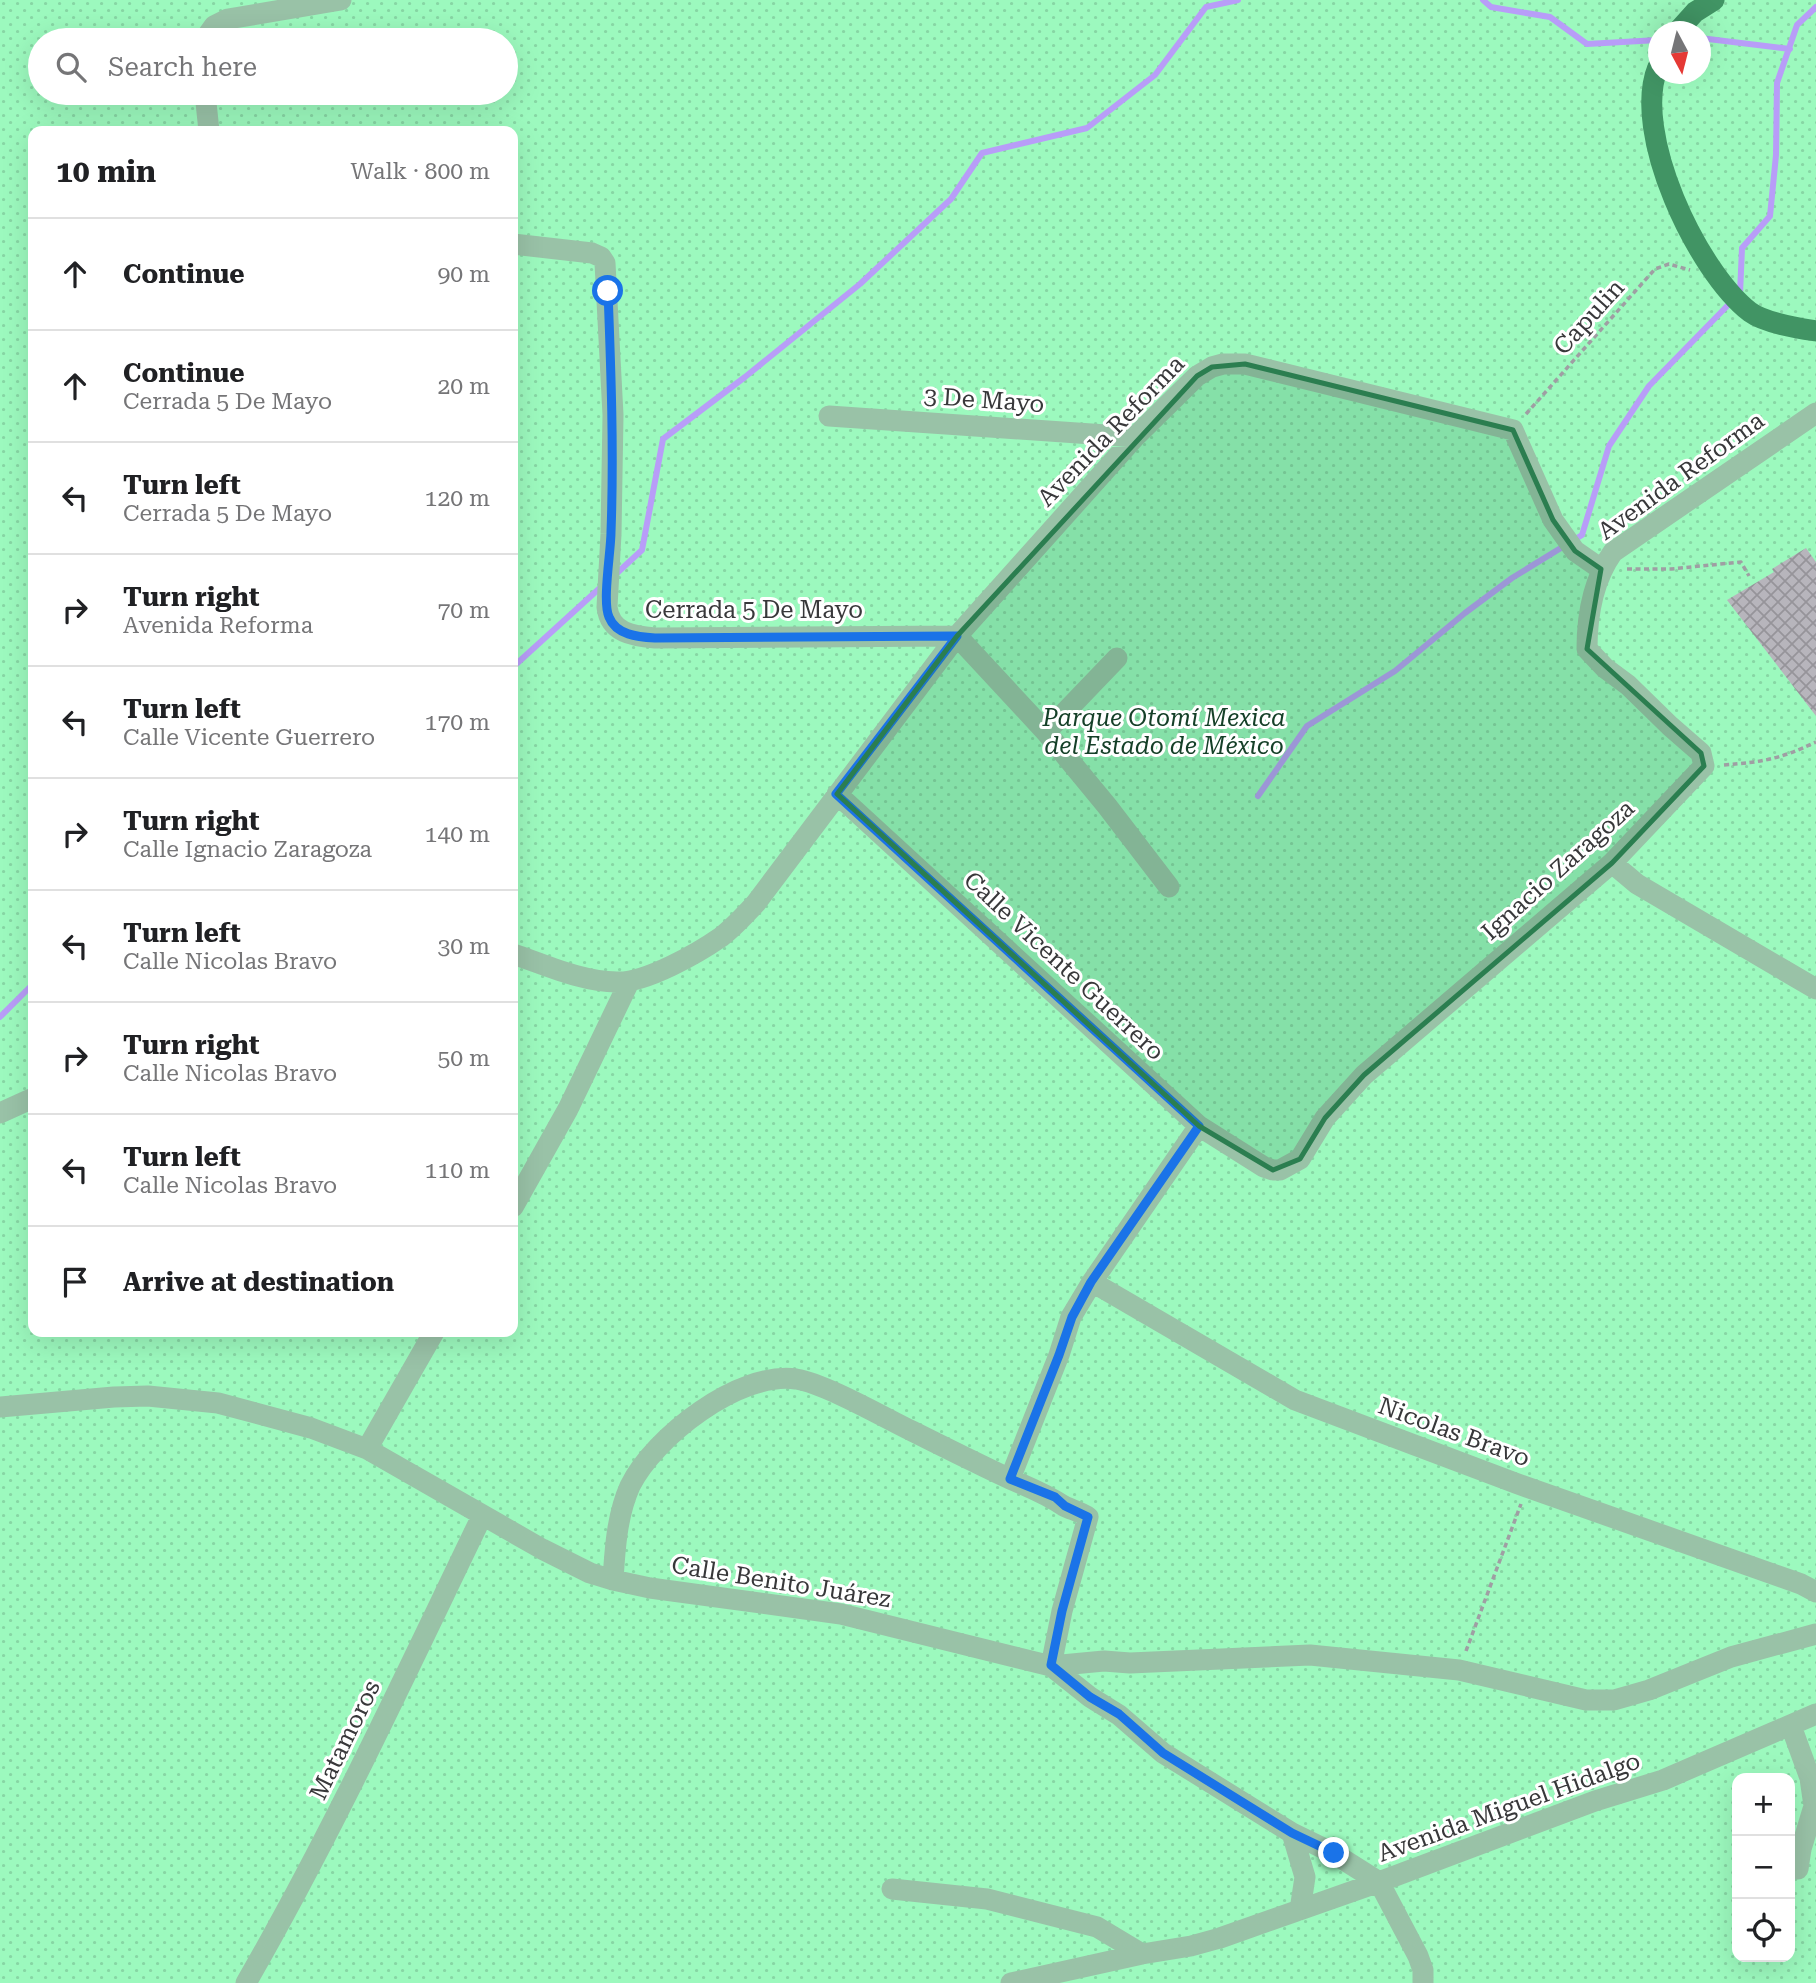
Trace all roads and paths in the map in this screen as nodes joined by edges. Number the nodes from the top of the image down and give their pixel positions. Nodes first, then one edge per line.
1 (341, 0) edge
2 (1705, 4) edge
3 (1688, 21) edge
4 (213, 28) edge
5 (1655, 84) edge
6 (206, 105) edge
7 (208, 126) edge
8 (518, 245) edge
9 (1708, 263) junction
10 (1816, 331) edge
11 (1816, 413) edge
12 (829, 416) dead end
13 (1513, 430) junction
14 (1135, 437) junction
15 (1601, 569) junction
16 (1749, 576) dead end
17 (957, 636) junction
18 (1117, 658) dead end
19 (1046, 732) junction
20 (1816, 742) edge
21 (1704, 766) junction
22 (836, 794) junction
23 (1612, 863) junction
24 (1169, 887) dead end
25 (518, 956) edge
26 (629, 982) junction
27 (1816, 989) edge
28 (28, 1100) edge
29 (0, 1113) edge
30 (1199, 1126) junction
31 (1264, 1167) joint
32 (518, 1198) edge
33 (1091, 1282) junction
34 (431, 1337) edge
35 (0, 1407) edge
36 (367, 1449) junction
37 (1010, 1479) junction
38 (1527, 1487) junction
39 (482, 1516) junction
40 (613, 1580) junction
41 (1816, 1592) edge
42 (1816, 1634) edge
43 (1051, 1665) junction
44 (1459, 1670) junction
45 (1816, 1714) edge
46 (1791, 1726) junction
47 (1292, 1833) junction
48 (1798, 1870) dead end
49 (1379, 1882) junction
50 (892, 1889) dead end
51 (1300, 1910) junction
52 (1142, 1954) junction
53 (246, 1983) edge
54 (1011, 1983) edge
55 (1423, 1983) edge

1 - 4 street
2 - 3 main road
5 - 9 main road
6 - 7 street
8 - 17 street, Cerrada 5 De Mayo
9 - 10 main road
9 - 13 path, Capulin
11 - 15 street, Avenida Reforma
12 - 14 street, 3 De Mayo
13 - 14 street, Avenida Reforma
13 - 15 street, Avenida Reforma
14 - 17 street, Avenida Reforma
15 - 16 path
15 - 21 street
17 - 19 street
17 - 22 street, Avenida Reforma
18 - 19 street
19 - 24 street
20 - 21 path
21 - 23 street, Ignacio Zaragoza
22 - 26 street, Avenida Reforma
22 - 30 street, Calle Vicente Guerrero
23 - 27 street
23 - 31 street, Ignacio Zaragoza
25 - 26 street
26 - 32 street
28 - 29 street
30 - 31 street, Calle Vicente Guerrero
30 - 33 street
33 - 37 street
33 - 38 street, Nicolas Bravo
34 - 36 street
35 - 36 street, Calle Benito Juárez
36 - 39 street, Calle Benito Juárez
37 - 40 street
37 - 43 street
38 - 41 street, Nicolas Bravo
38 - 44 path
39 - 40 street, Calle Benito Juárez
39 - 53 street, Matamoros
40 - 43 street, Calle Benito Juárez
42 - 44 street, Calle Benito Juárez
43 - 44 street, Calle Benito Juárez
43 - 47 street
45 - 46 street, Avenida Miguel Hidalgo
46 - 48 street
46 - 49 street, Avenida Miguel Hidalgo
47 - 49 street
47 - 51 street
49 - 51 street, Avenida Miguel Hidalgo
49 - 55 street
50 - 52 street
51 - 52 street, Avenida Miguel Hidalgo
52 - 54 street, Avenida Miguel Hidalgo

